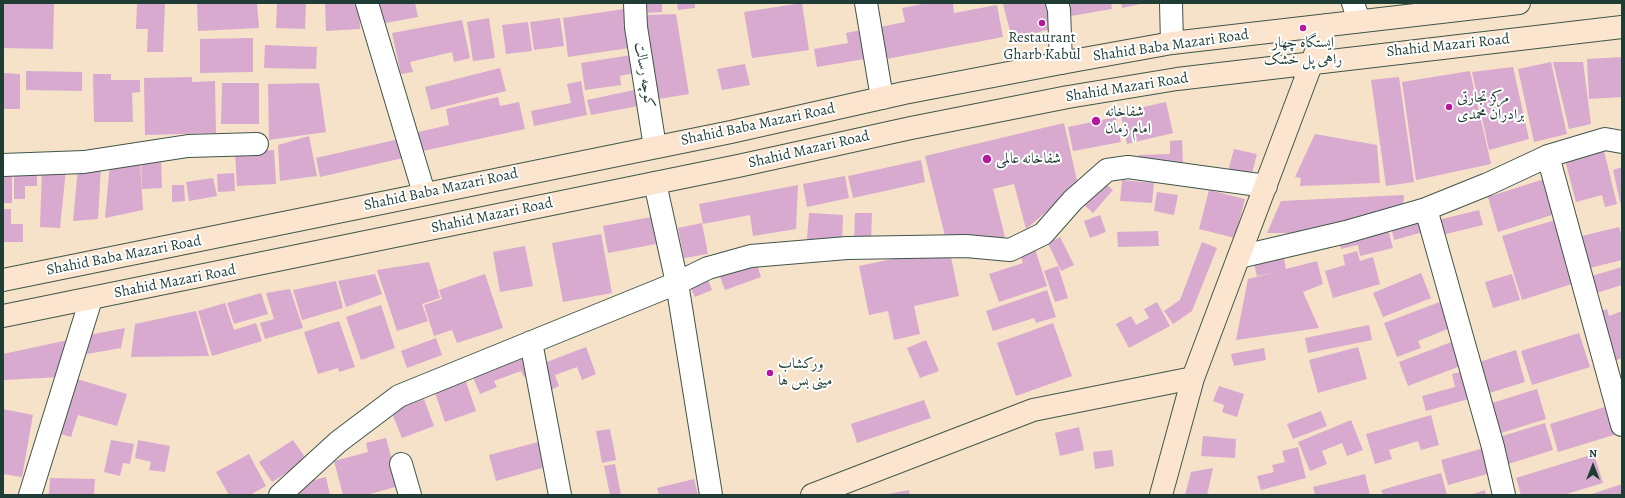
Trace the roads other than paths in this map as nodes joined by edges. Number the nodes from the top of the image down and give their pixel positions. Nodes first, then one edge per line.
1 (367, 3) edge
2 (635, 3) edge
3 (866, 3) edge
4 (1057, 3) edge
5 (1171, 3) edge
6 (1515, 3) edge
7 (1356, 12) edge
8 (1326, 25) junction
9 (1622, 27) edge
10 (1172, 44) junction
11 (1312, 62) junction
12 (1061, 63) junction
13 (882, 98) junction
14 (1622, 142) edge
15 (257, 144) dead end
16 (655, 147) junction
17 (1548, 156) junction
18 (3, 165) edge
19 (655, 183) junction
20 (1266, 186) junction
21 (424, 194) junction
22 (1426, 209) junction
23 (1239, 257) junction
24 (3, 280) edge
25 (677, 283) junction
26 (91, 299) junction
27 (3, 316) edge
28 (532, 342) junction
29 (1193, 378) junction
30 (1622, 425) edge
31 (401, 464) dead end
32 (30, 495) edge
33 (280, 495) edge
34 (410, 495) edge
35 (560, 495) edge
36 (711, 495) edge
37 (812, 495) edge
38 (1161, 495) edge
39 (1504, 495) edge

1 - 21 street
2 - 16 street, کوچه رسالت
3 - 13 street
4 - 12 street
5 - 10 street
6 - 7 main road, Shahid Baba Mazari Road
7 - 8 main road, Shahid Baba Mazari Road
8 - 10 main road, Shahid Baba Mazari Road
8 - 11 main road
9 - 11 main road, Shahid Mazari Road
10 - 12 main road, Shahid Baba Mazari Road
11 - 19 main road, Shahid Mazari Road
11 - 20 main road
12 - 13 main road, Shahid Baba Mazari Road
13 - 16 main road, Shahid Baba Mazari Road
14 - 17 street
15 - 18 street
16 - 21 main road, Shahid Baba Mazari Road
17 - 22 street
17 - 30 street
19 - 25 street
19 - 26 main road, Shahid Mazari Road
20 - 23 main road
20 - 25 street
21 - 24 main road, Shahid Baba Mazari Road
22 - 23 street
22 - 39 street
23 - 29 main road
25 - 28 street
25 - 36 street
26 - 27 main road, Shahid Mazari Road
26 - 32 street
28 - 33 street
28 - 35 street
29 - 37 main road
29 - 38 main road
31 - 34 street

